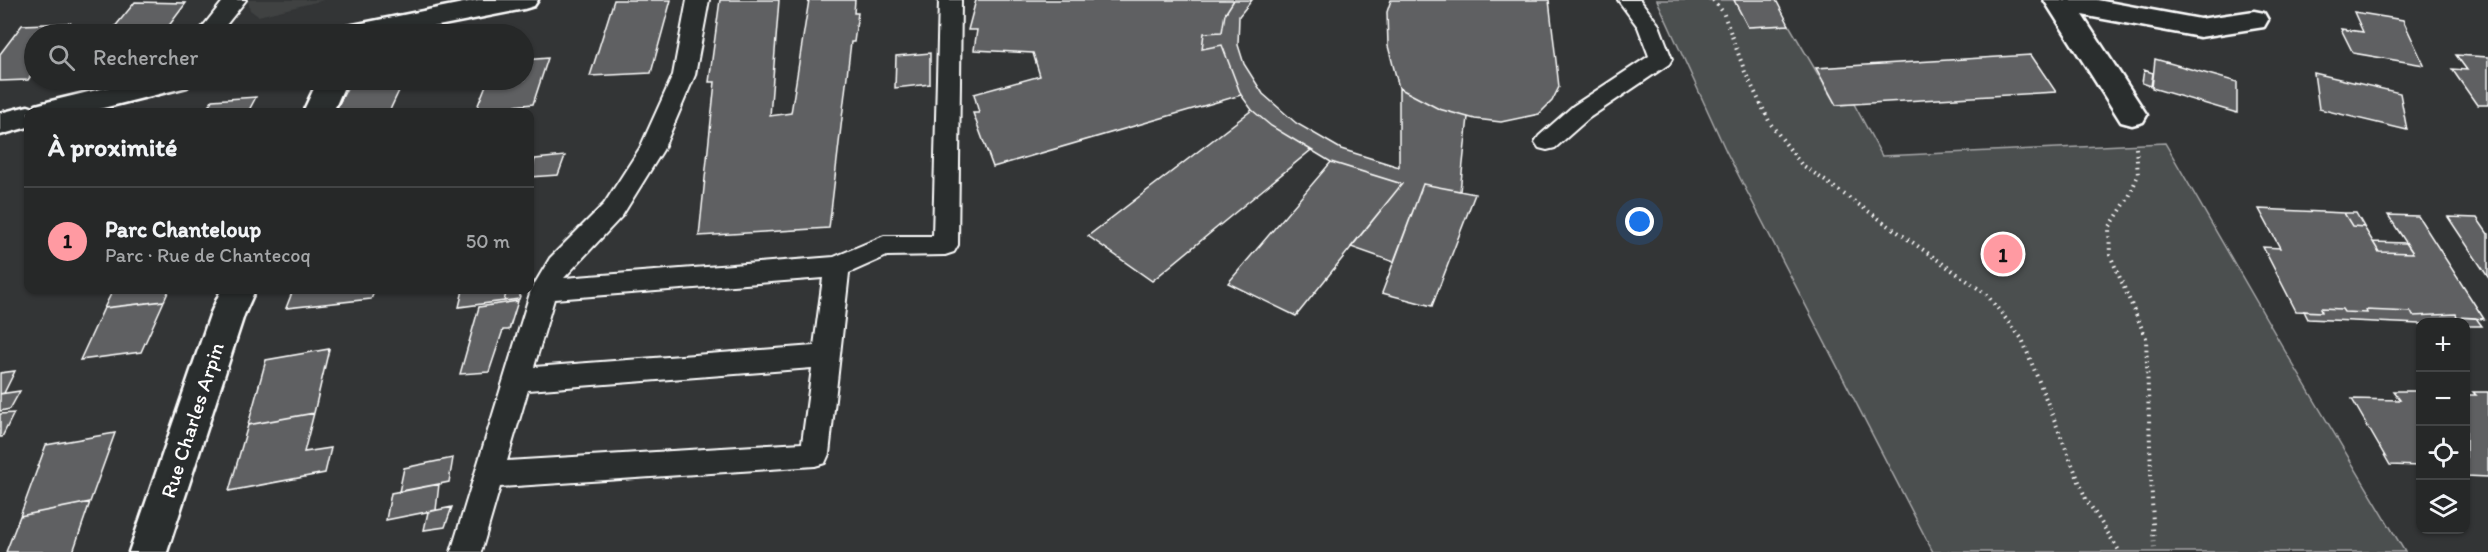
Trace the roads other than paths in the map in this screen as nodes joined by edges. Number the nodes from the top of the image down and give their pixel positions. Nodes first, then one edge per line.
1 (235, 0) edge
2 (524, 0) edge
3 (698, 0) edge
4 (950, 0) edge
5 (1629, 0) edge
6 (2059, 1) edge
7 (2254, 20) dead end
8 (216, 24) edge
9 (404, 24) edge
10 (136, 90) edge
11 (328, 90) edge
12 (63, 108) edge
13 (320, 108) edge
14 (2132, 116) road end
15 (24, 118) edge
16 (0, 124) edge
17 (1547, 142) dead end
18 (837, 267) junction
19 (544, 290) junction
20 (236, 294) edge
21 (826, 356) junction
22 (517, 380) junction
23 (489, 475) junction
24 (148, 552) edge
25 (466, 552) edge

1 - 8 lane
2 - 9 street
3 - 19 lane
4 - 18 lane
5 - 17 lane
6 - 7 street
6 - 14 street
10 - 12 street
11 - 13 street
15 - 16 street
18 - 19 lane
18 - 21 lane
19 - 22 lane
20 - 24 street, Rue Charles Arpin
21 - 22 lane
21 - 23 lane
22 - 23 lane
23 - 25 lane

